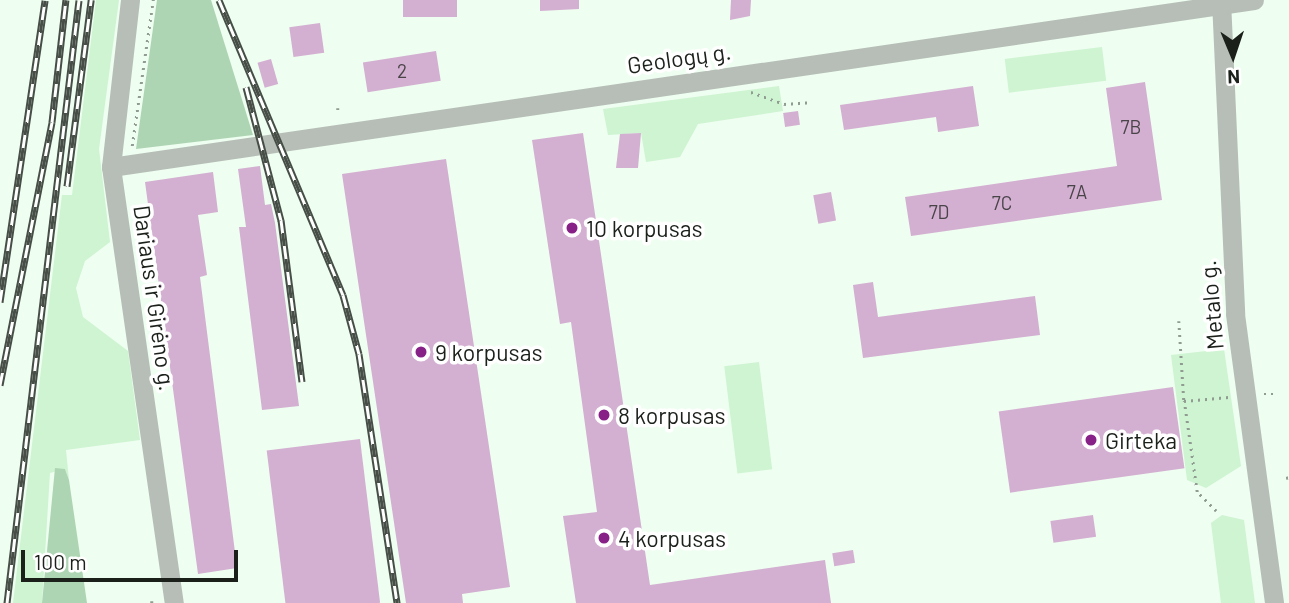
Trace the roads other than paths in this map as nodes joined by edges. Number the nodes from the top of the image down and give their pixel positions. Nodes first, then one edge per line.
1 (130, 0) edge
2 (1254, 0) edge
3 (1221, 2) edge
4 (111, 167) junction
5 (174, 603) edge
6 (1274, 603) edge

1 - 4 street, Dariaus ir Girėno g.
2 - 3 street, Geologų g.
3 - 4 street, Geologų g.
3 - 6 street, Metalo g.
4 - 5 street, Dariaus ir Girėno g.

